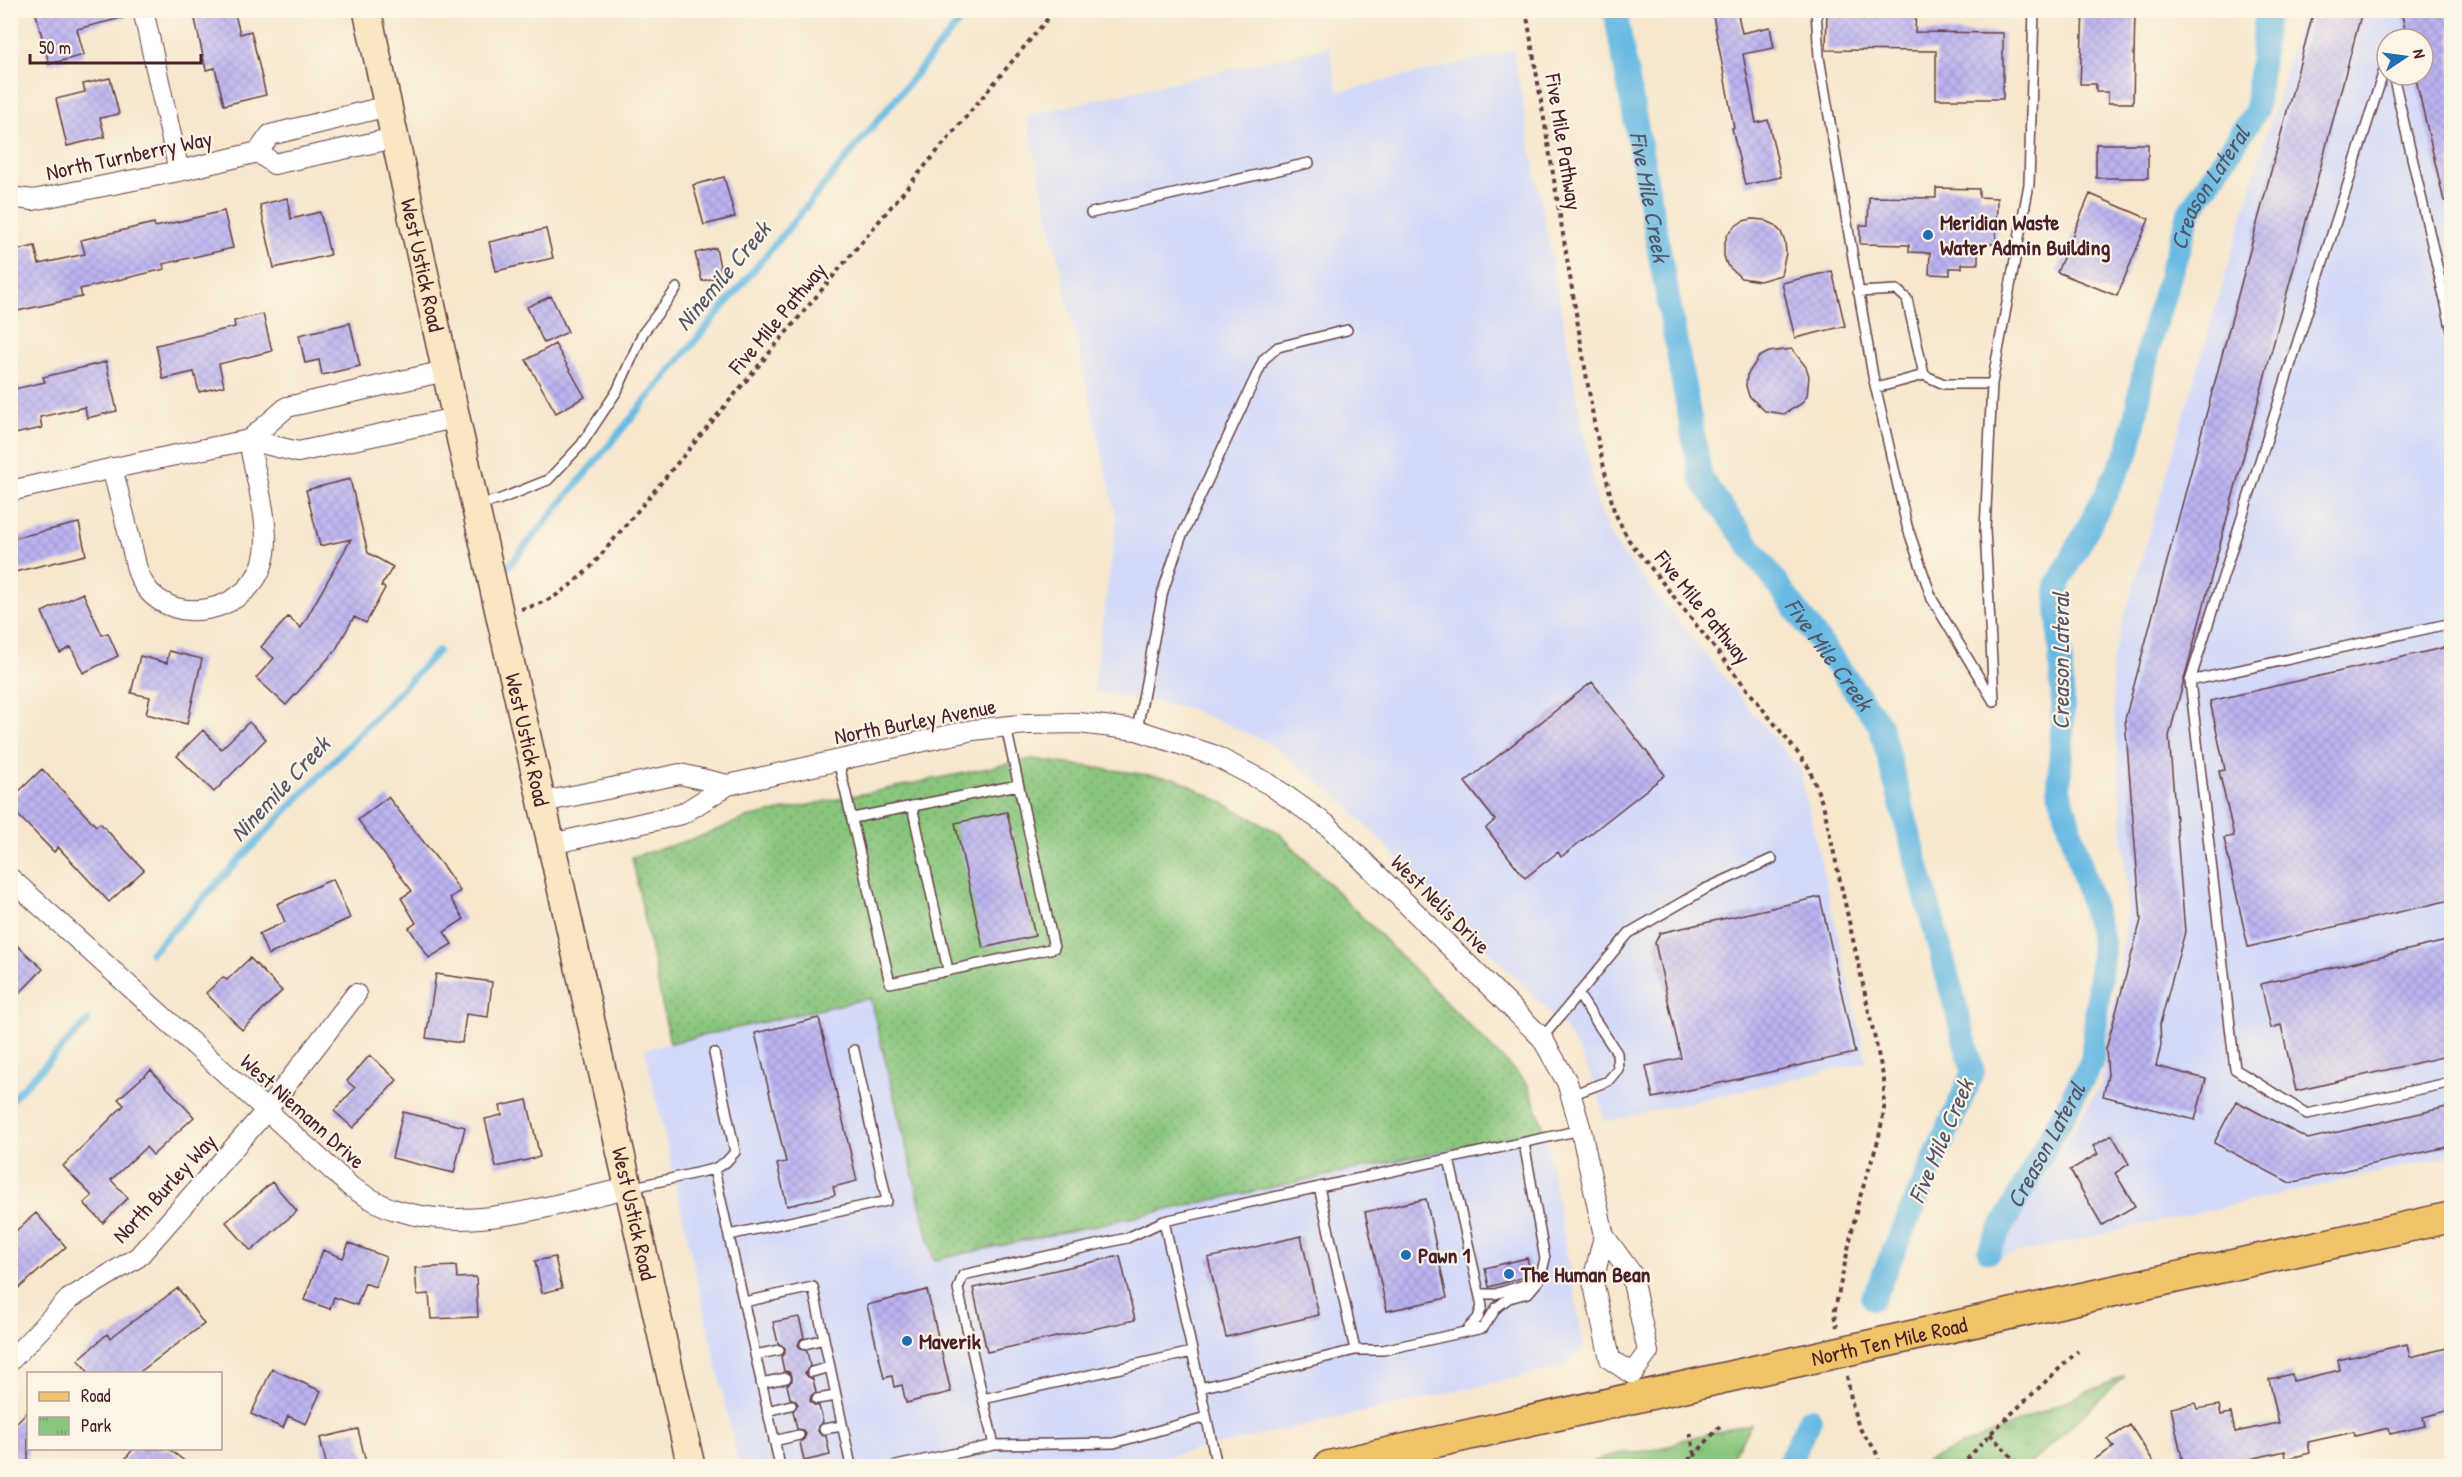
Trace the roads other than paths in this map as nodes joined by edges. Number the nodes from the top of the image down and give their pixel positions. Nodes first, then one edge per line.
1 (143, 10) edge
2 (367, 10) edge
3 (1816, 10) edge
4 (2034, 10) edge
5 (2379, 87) edge
6 (2396, 87) edge
7 (388, 106) junction
8 (395, 138) junction
9 (258, 153) junction
10 (1309, 163) dead end
11 (179, 171) junction
12 (10, 197) edge
13 (1091, 213) dead end
14 (676, 288) dead end
15 (1858, 292) junction
16 (1347, 330) dead end
17 (2451, 331) edge
18 (445, 371) junction
19 (1924, 375) junction
20 (1992, 384) junction
21 (1876, 388) junction
22 (455, 418) junction
23 (249, 440) junction
24 (112, 468) junction
25 (10, 491) edge
26 (475, 505) junction
27 (2451, 623) edge
28 (2190, 681) junction
29 (1006, 727) junction
30 (1114, 727) joint
31 (1137, 730) junction
32 (838, 760) junction
33 (728, 785) junction
34 (1018, 785) junction
35 (543, 802) junction
36 (912, 806) junction
37 (853, 818) junction
38 (552, 844) junction
39 (1772, 859) dead end
40 (10, 878) edge
41 (948, 970) junction
42 (357, 994) dead end
43 (1578, 994) junction
44 (1542, 1038) junction
45 (854, 1050) dead end
46 (714, 1053) dead end
47 (2451, 1082) edge
48 (1571, 1095) junction
49 (266, 1111) junction
50 (1581, 1130) junction
51 (1524, 1143) junction
52 (1449, 1159) junction
53 (714, 1169) junction
54 (1319, 1187) junction
55 (628, 1188) junction
56 (2451, 1217) edge
57 (1164, 1221) junction
58 (729, 1235) junction
59 (1604, 1236) junction
60 (1540, 1279) junction
61 (1480, 1294) junction
62 (744, 1302) junction
63 (1466, 1331) junction
64 (824, 1339) junction
65 (805, 1344) dead end
66 (779, 1350) dead end
67 (1355, 1350) junction
68 (1192, 1352) junction
69 (755, 1355) junction
70 (10, 1361) edge
71 (830, 1367) junction
72 (812, 1372) dead end
73 (786, 1378) dead end
74 (762, 1383) junction
75 (1635, 1386) junction
76 (1200, 1388) junction
77 (836, 1396) junction
78 (818, 1399) dead end
79 (983, 1399) junction
80 (791, 1405) dead end
81 (767, 1411) junction
82 (1206, 1417) junction
83 (842, 1426) junction
84 (824, 1430) dead end
85 (798, 1436) dead end
86 (774, 1441) junction
87 (994, 1445) junction
88 (691, 1467) edge
89 (780, 1467) edge
90 (851, 1467) edge
91 (896, 1467) edge
92 (1217, 1467) edge
93 (1329, 1467) edge

1 - 11 street
2 - 7 main road, West Ustick Road
3 - 15 lane
4 - 20 lane
5 - 28 lane
6 - 17 lane
7 - 8 main road, West Ustick Road
7 - 9 street
8 - 9 street
8 - 18 main road, West Ustick Road
9 - 11 street, North Turnberry Way
10 - 13 lane
11 - 12 street, North Turnberry Way
14 - 26 lane
15 - 19 lane
15 - 21 lane
16 - 31 lane
18 - 22 main road, West Ustick Road
18 - 23 street
19 - 20 lane
19 - 21 lane
20 - 21 lane
22 - 23 street
22 - 26 main road, West Ustick Road
23 - 24 street
23 - 24 street
24 - 25 street
26 - 35 main road, West Ustick Road
27 - 28 lane
28 - 47 lane
29 - 30 street, North Burley Avenue
29 - 32 street, North Burley Avenue
29 - 34 lane
30 - 31 street, West Nelis Drive
31 - 44 street, West Nelis Drive
32 - 33 street, North Burley Avenue
32 - 37 lane
33 - 35 street, North Burley Avenue
33 - 38 street, North Burley Avenue
34 - 36 lane
34 - 41 lane
35 - 38 main road, West Ustick Road
36 - 37 lane
36 - 41 lane
37 - 41 lane
38 - 55 main road, West Ustick Road
39 - 43 lane
40 - 49 street, West Niemann Drive
42 - 49 street, North Burley Way
43 - 44 lane
43 - 48 lane
44 - 48 street, West Nelis Drive
45 - 58 lane
46 - 53 lane
48 - 50 street, West Nelis Drive
49 - 55 street, West Niemann Drive
49 - 70 street, North Burley Way
50 - 51 lane
50 - 59 street, West Nelis Drive
51 - 52 lane
51 - 60 lane
52 - 54 lane
52 - 61 lane
53 - 55 lane
53 - 58 lane
54 - 57 lane
54 - 67 lane
55 - 88 main road, West Ustick Road
56 - 75 main road, North Ten Mile Road
57 - 68 lane
57 - 79 lane
58 - 62 lane
59 - 75 street, West Nelis Drive
59 - 75 street, West Nelis Drive
60 - 61 lane
60 - 63 lane
61 - 63 lane
62 - 64 lane
62 - 69 lane
63 - 67 lane
64 - 65 lane
64 - 71 lane
66 - 69 lane
67 - 76 lane
68 - 76 lane
68 - 79 lane
69 - 74 lane
71 - 72 lane
71 - 77 lane
73 - 74 lane
74 - 81 lane
75 - 93 main road, North Ten Mile Road
76 - 82 lane
77 - 78 lane
77 - 83 lane
79 - 87 lane
80 - 81 lane
81 - 86 lane
82 - 87 lane
82 - 92 lane
83 - 84 lane
83 - 90 lane
85 - 86 lane
86 - 89 lane
87 - 91 lane

